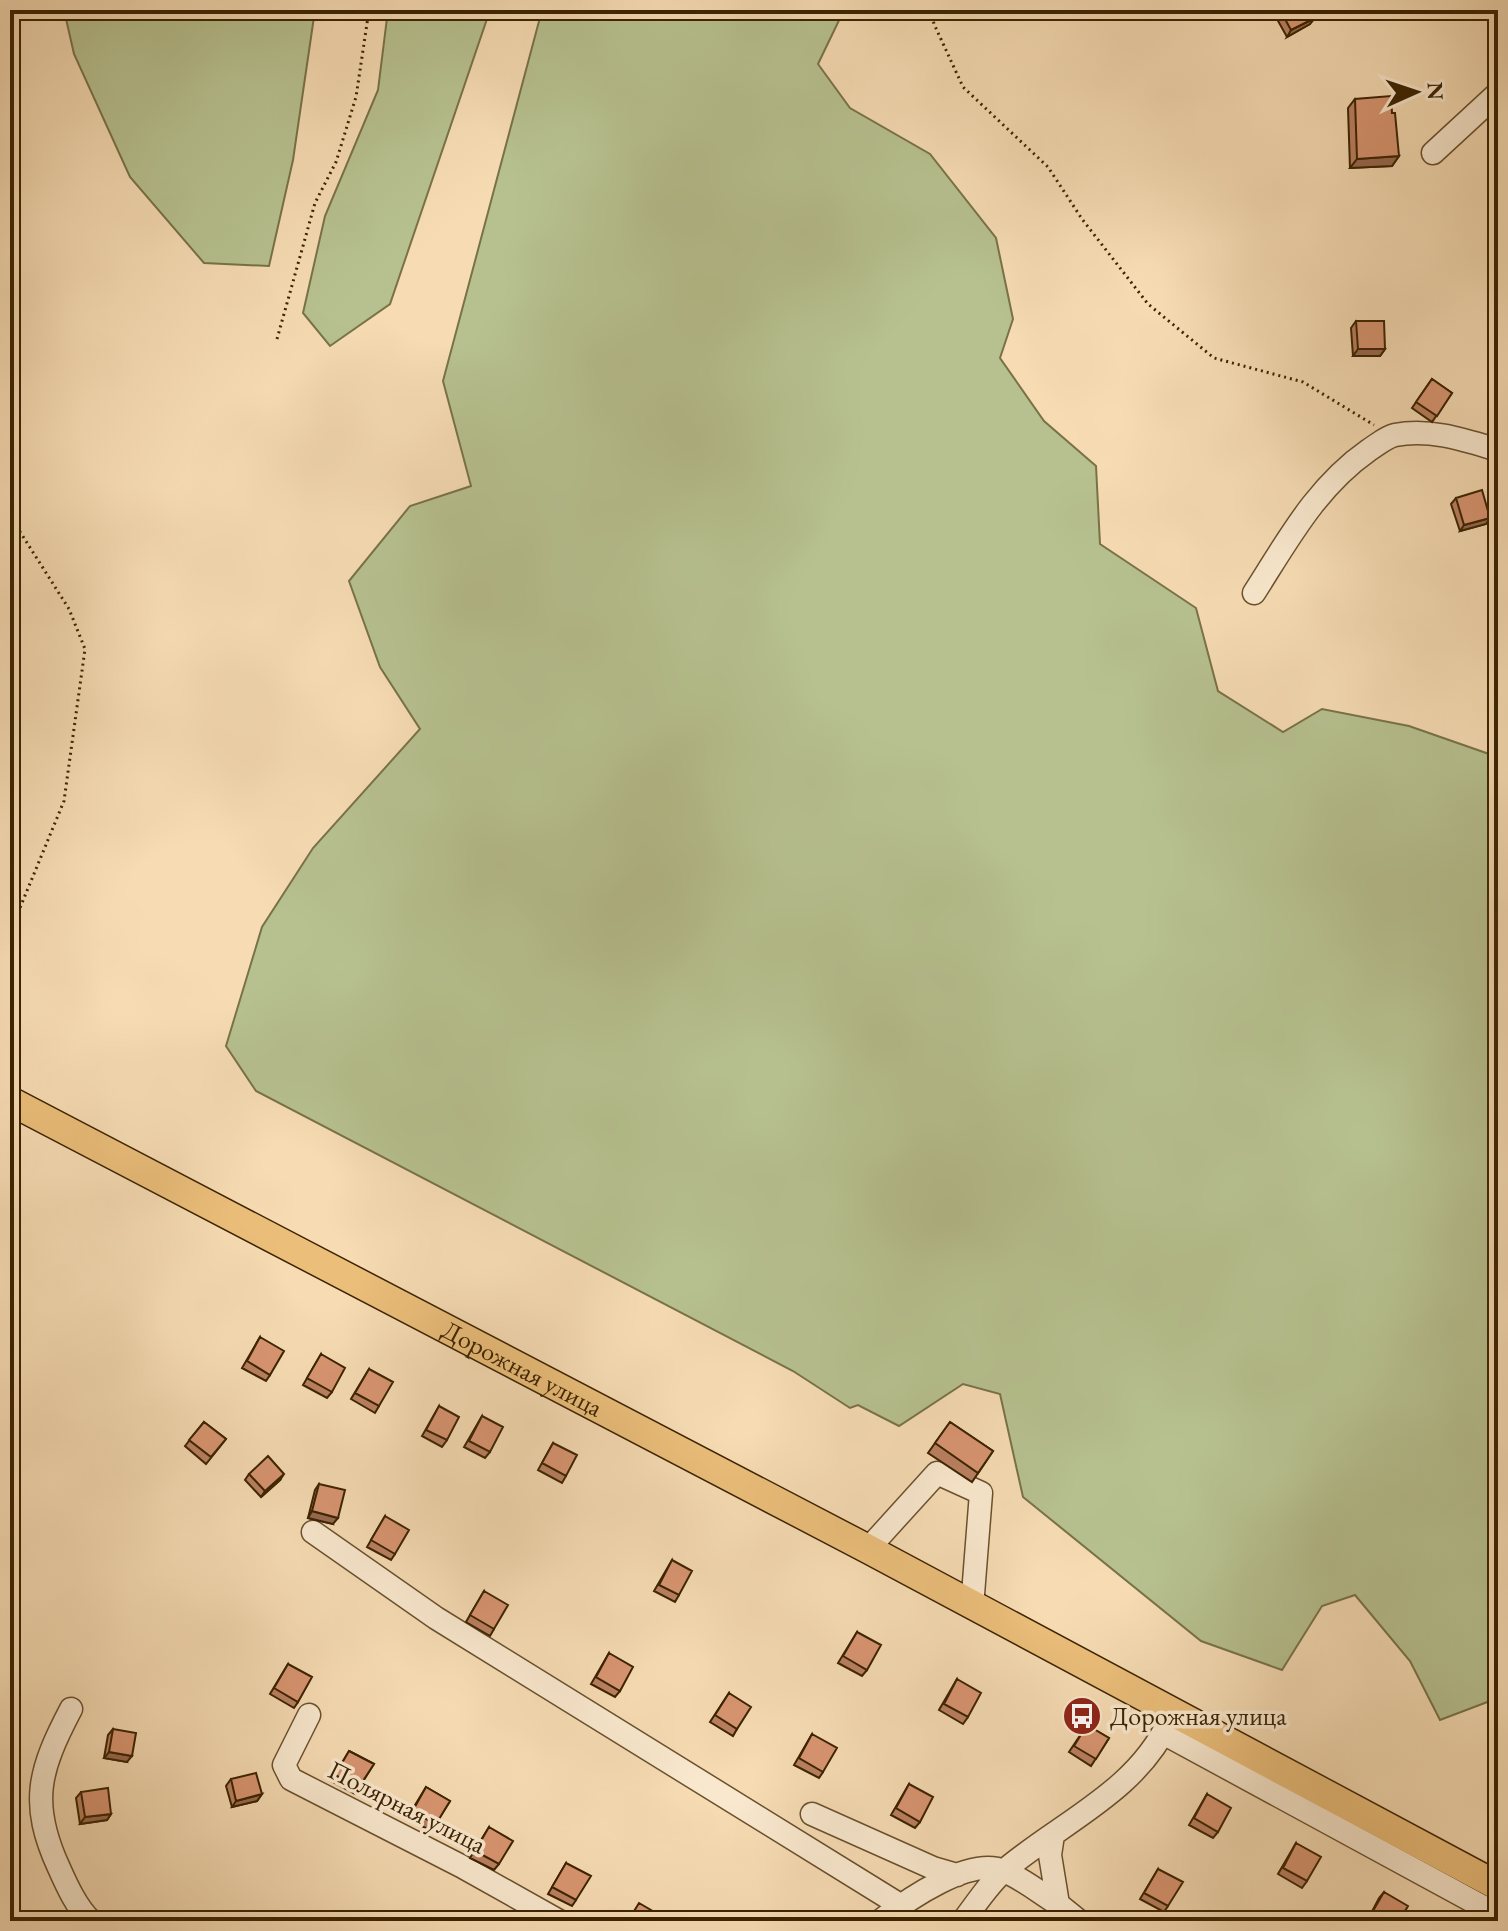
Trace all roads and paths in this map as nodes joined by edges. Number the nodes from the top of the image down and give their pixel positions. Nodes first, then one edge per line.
1 (369, 10) edge
2 (931, 10) edge
3 (1498, 93) edge
4 (1433, 153) dead end
5 (277, 339) dead end
6 (1391, 435) junction
7 (1498, 450) edge
8 (10, 516) edge
9 (19, 533) junction
10 (10, 535) edge
11 (1254, 593) dead end
12 (10, 932) edge
13 (10, 1101) edge
14 (313, 1532) dead end
15 (868, 1549) junction
16 (972, 1607) junction
17 (71, 1709) dead end
18 (309, 1715) dead end
19 (1168, 1723) junction
20 (812, 1814) dead end
21 (1053, 1835) junction
22 (1004, 1870) junction
23 (957, 1875) junction
24 (1058, 1904) junction
25 (900, 1905) junction
26 (1498, 1906) edge
27 (91, 1921) edge
28 (559, 1921) edge
29 (880, 1921) edge
30 (963, 1921) edge
31 (1079, 1921) edge

1 - 5 path
2 - 6 path
3 - 4 street
6 - 7 street
6 - 11 street
8 - 9 path
9 - 10 path
9 - 12 path
13 - 15 main road, Дорожная улица
14 - 25 street
15 - 16 main road, Дорожная улица
15 - 16 street
16 - 19 main road, Дорожная улица
17 - 27 street
18 - 28 street, Полярная улица
19 - 21 street
19 - 26 main road, Дорожная улица
20 - 23 street
21 - 22 street
21 - 24 street
22 - 23 street
22 - 24 street
22 - 30 street
23 - 25 street
24 - 31 street
25 - 29 street

